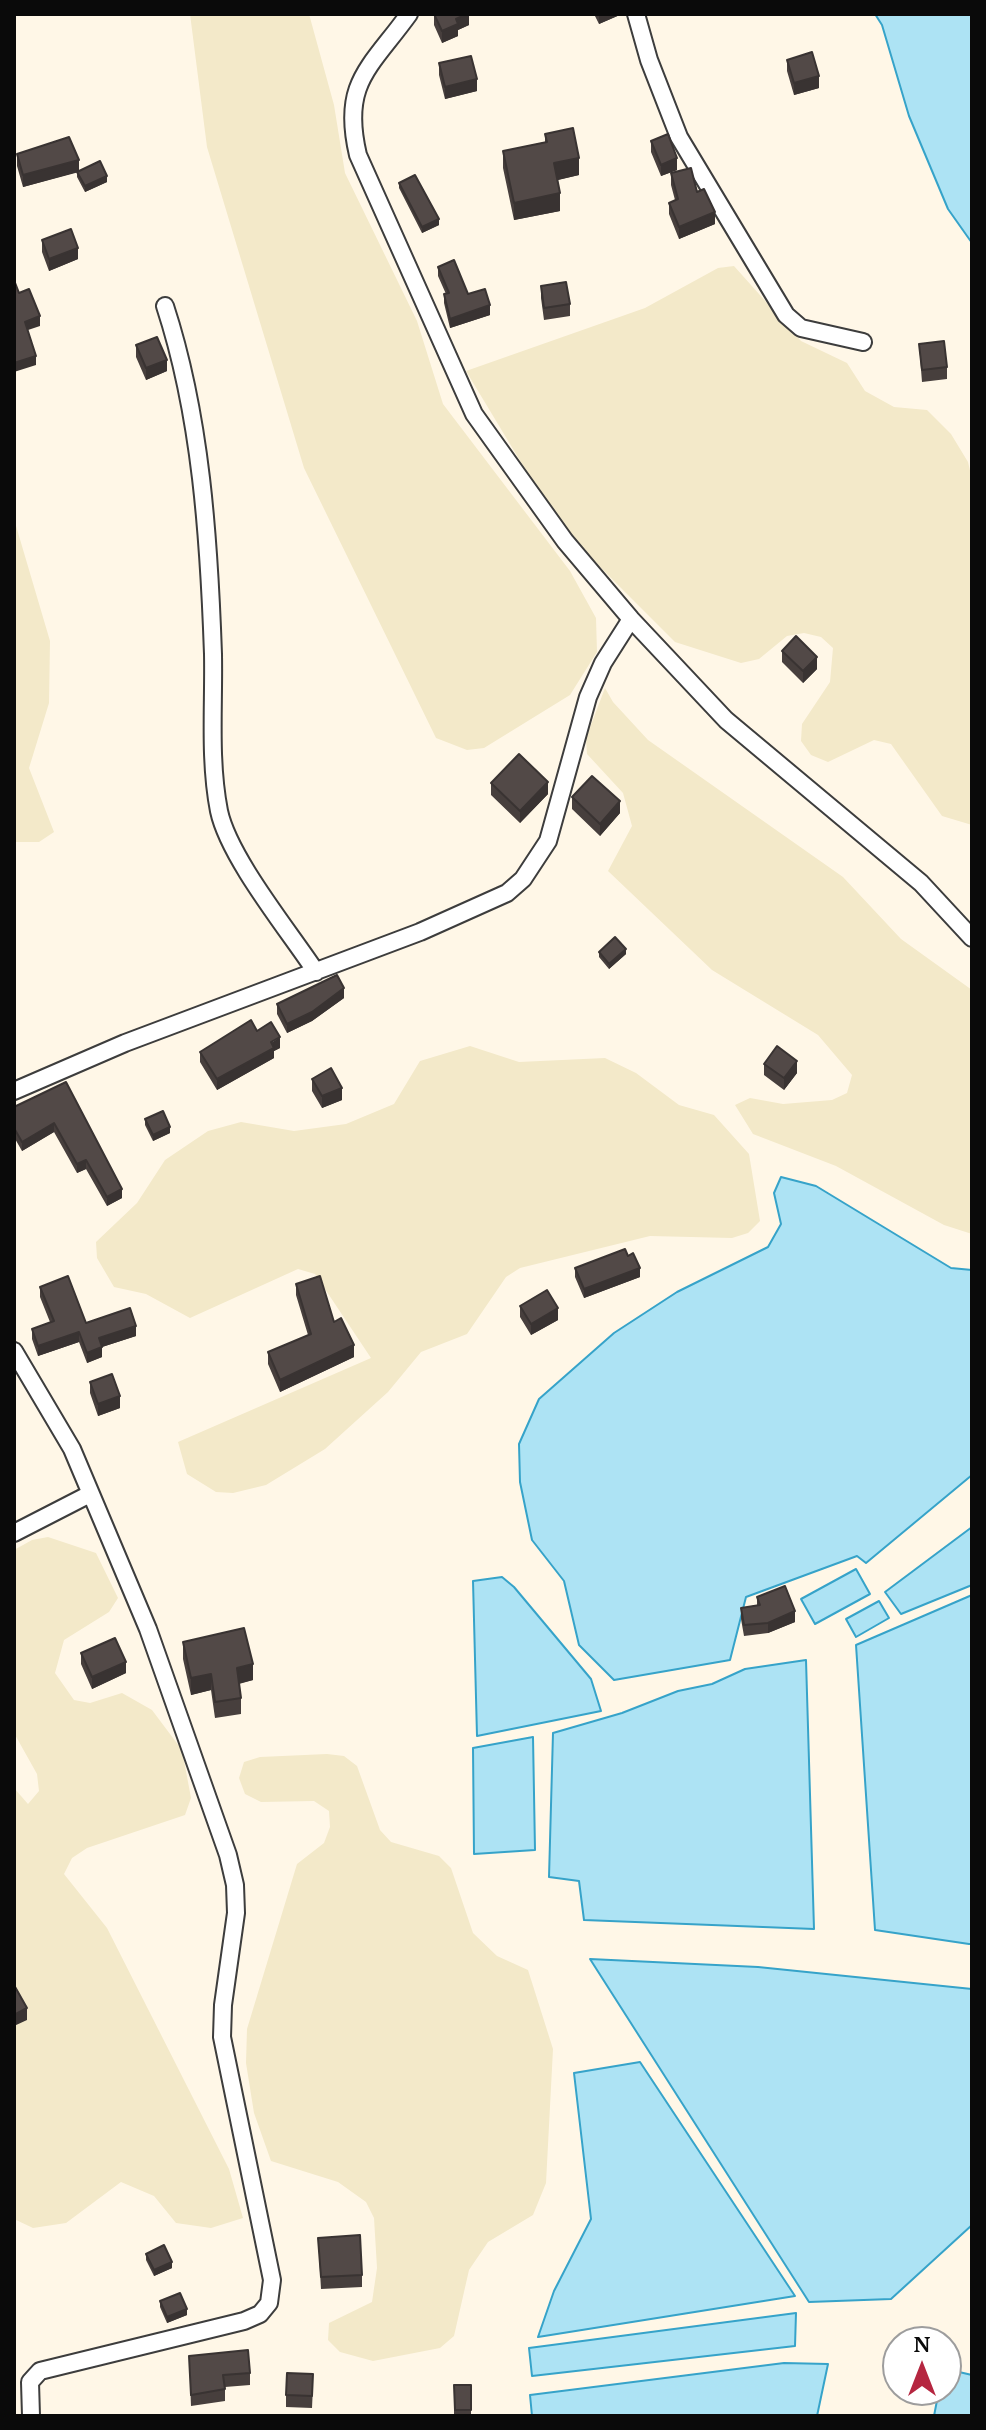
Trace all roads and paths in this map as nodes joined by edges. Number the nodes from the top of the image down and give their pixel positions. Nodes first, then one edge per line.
1 (409, 14) edge
2 (636, 14) edge
3 (165, 306) dead end
4 (863, 342) dead end
5 (631, 619) junction
6 (972, 938) edge
7 (316, 972) junction
8 (14, 1091) edge
9 (14, 1351) edge
10 (90, 1494) junction
11 (14, 1533) edge
12 (31, 2416) edge

1 - 5 street
2 - 4 street
3 - 7 street
5 - 6 street
5 - 7 street
7 - 8 street
9 - 10 street
10 - 11 street
10 - 12 street

